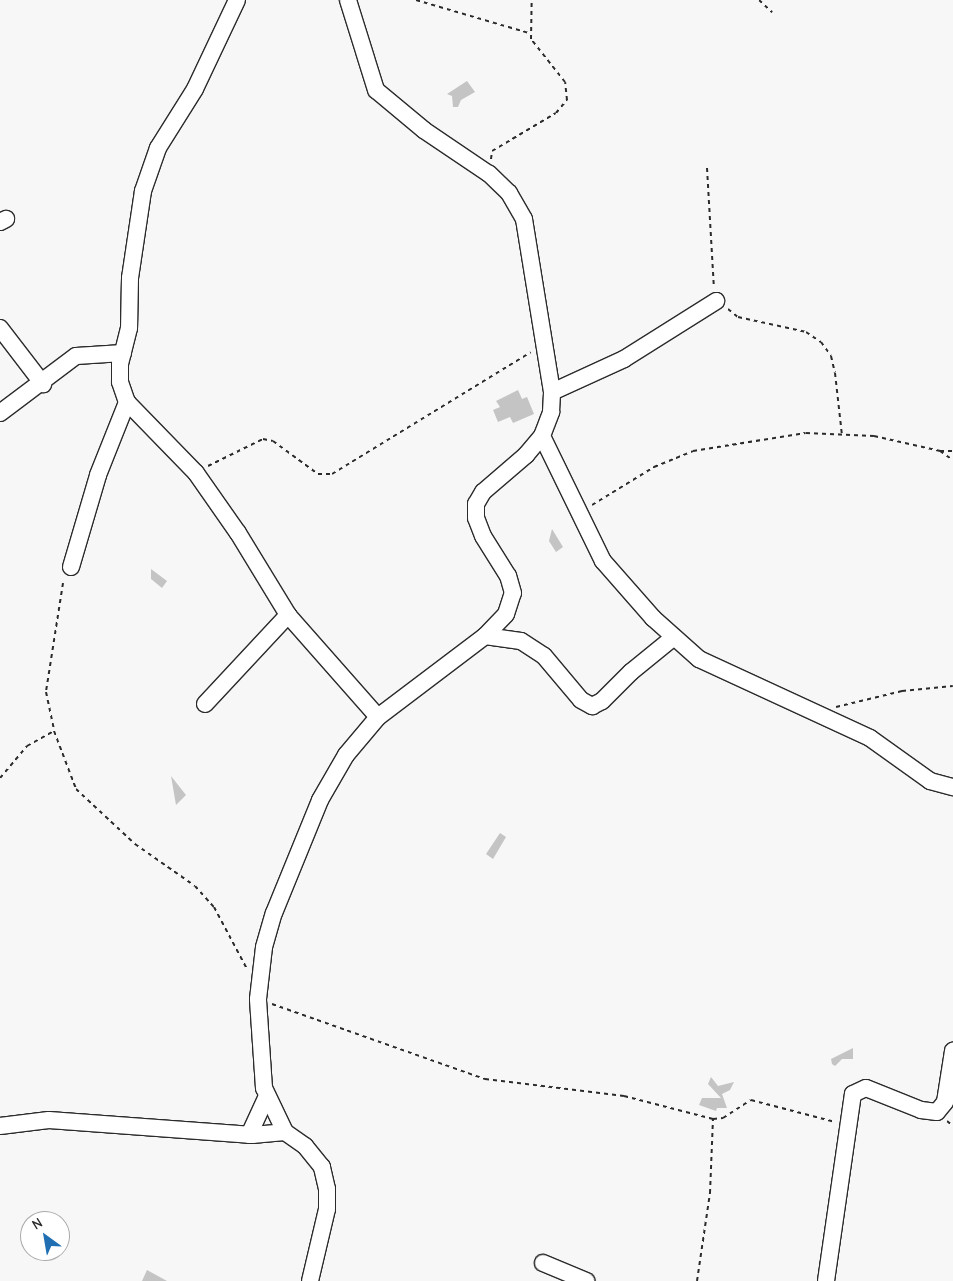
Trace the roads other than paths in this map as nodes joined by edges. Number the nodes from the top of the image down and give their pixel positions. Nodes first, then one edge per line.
1 (237, 0) edge
2 (348, 0) edge
3 (716, 301) road end
4 (0, 328) edge
5 (123, 353) junction
6 (43, 384) junction
7 (552, 392) junction
8 (127, 402) junction
9 (0, 413) edge
10 (542, 436) junction
11 (71, 567) dead end
12 (288, 615) junction
13 (484, 636) junction
14 (674, 637) junction
15 (205, 704) dead end
16 (378, 717) junction
17 (953, 787) edge
18 (953, 1051) edge
19 (266, 1098) junction
20 (0, 1126) edge
21 (285, 1132) junction
22 (249, 1135) junction
23 (543, 1263) dead end
24 (310, 1281) edge
25 (586, 1281) edge
26 (826, 1281) edge

1 - 5 street
2 - 7 street
3 - 7 street
4 - 6 street
5 - 6 street
5 - 8 street
6 - 9 street
7 - 10 street
8 - 11 street
8 - 12 street
10 - 13 street
10 - 14 street
12 - 15 street
12 - 16 street
13 - 14 street
13 - 16 street
14 - 17 street
16 - 19 street
18 - 26 street
19 - 21 street
19 - 22 street
20 - 22 street
21 - 22 street
21 - 24 street
23 - 25 street

